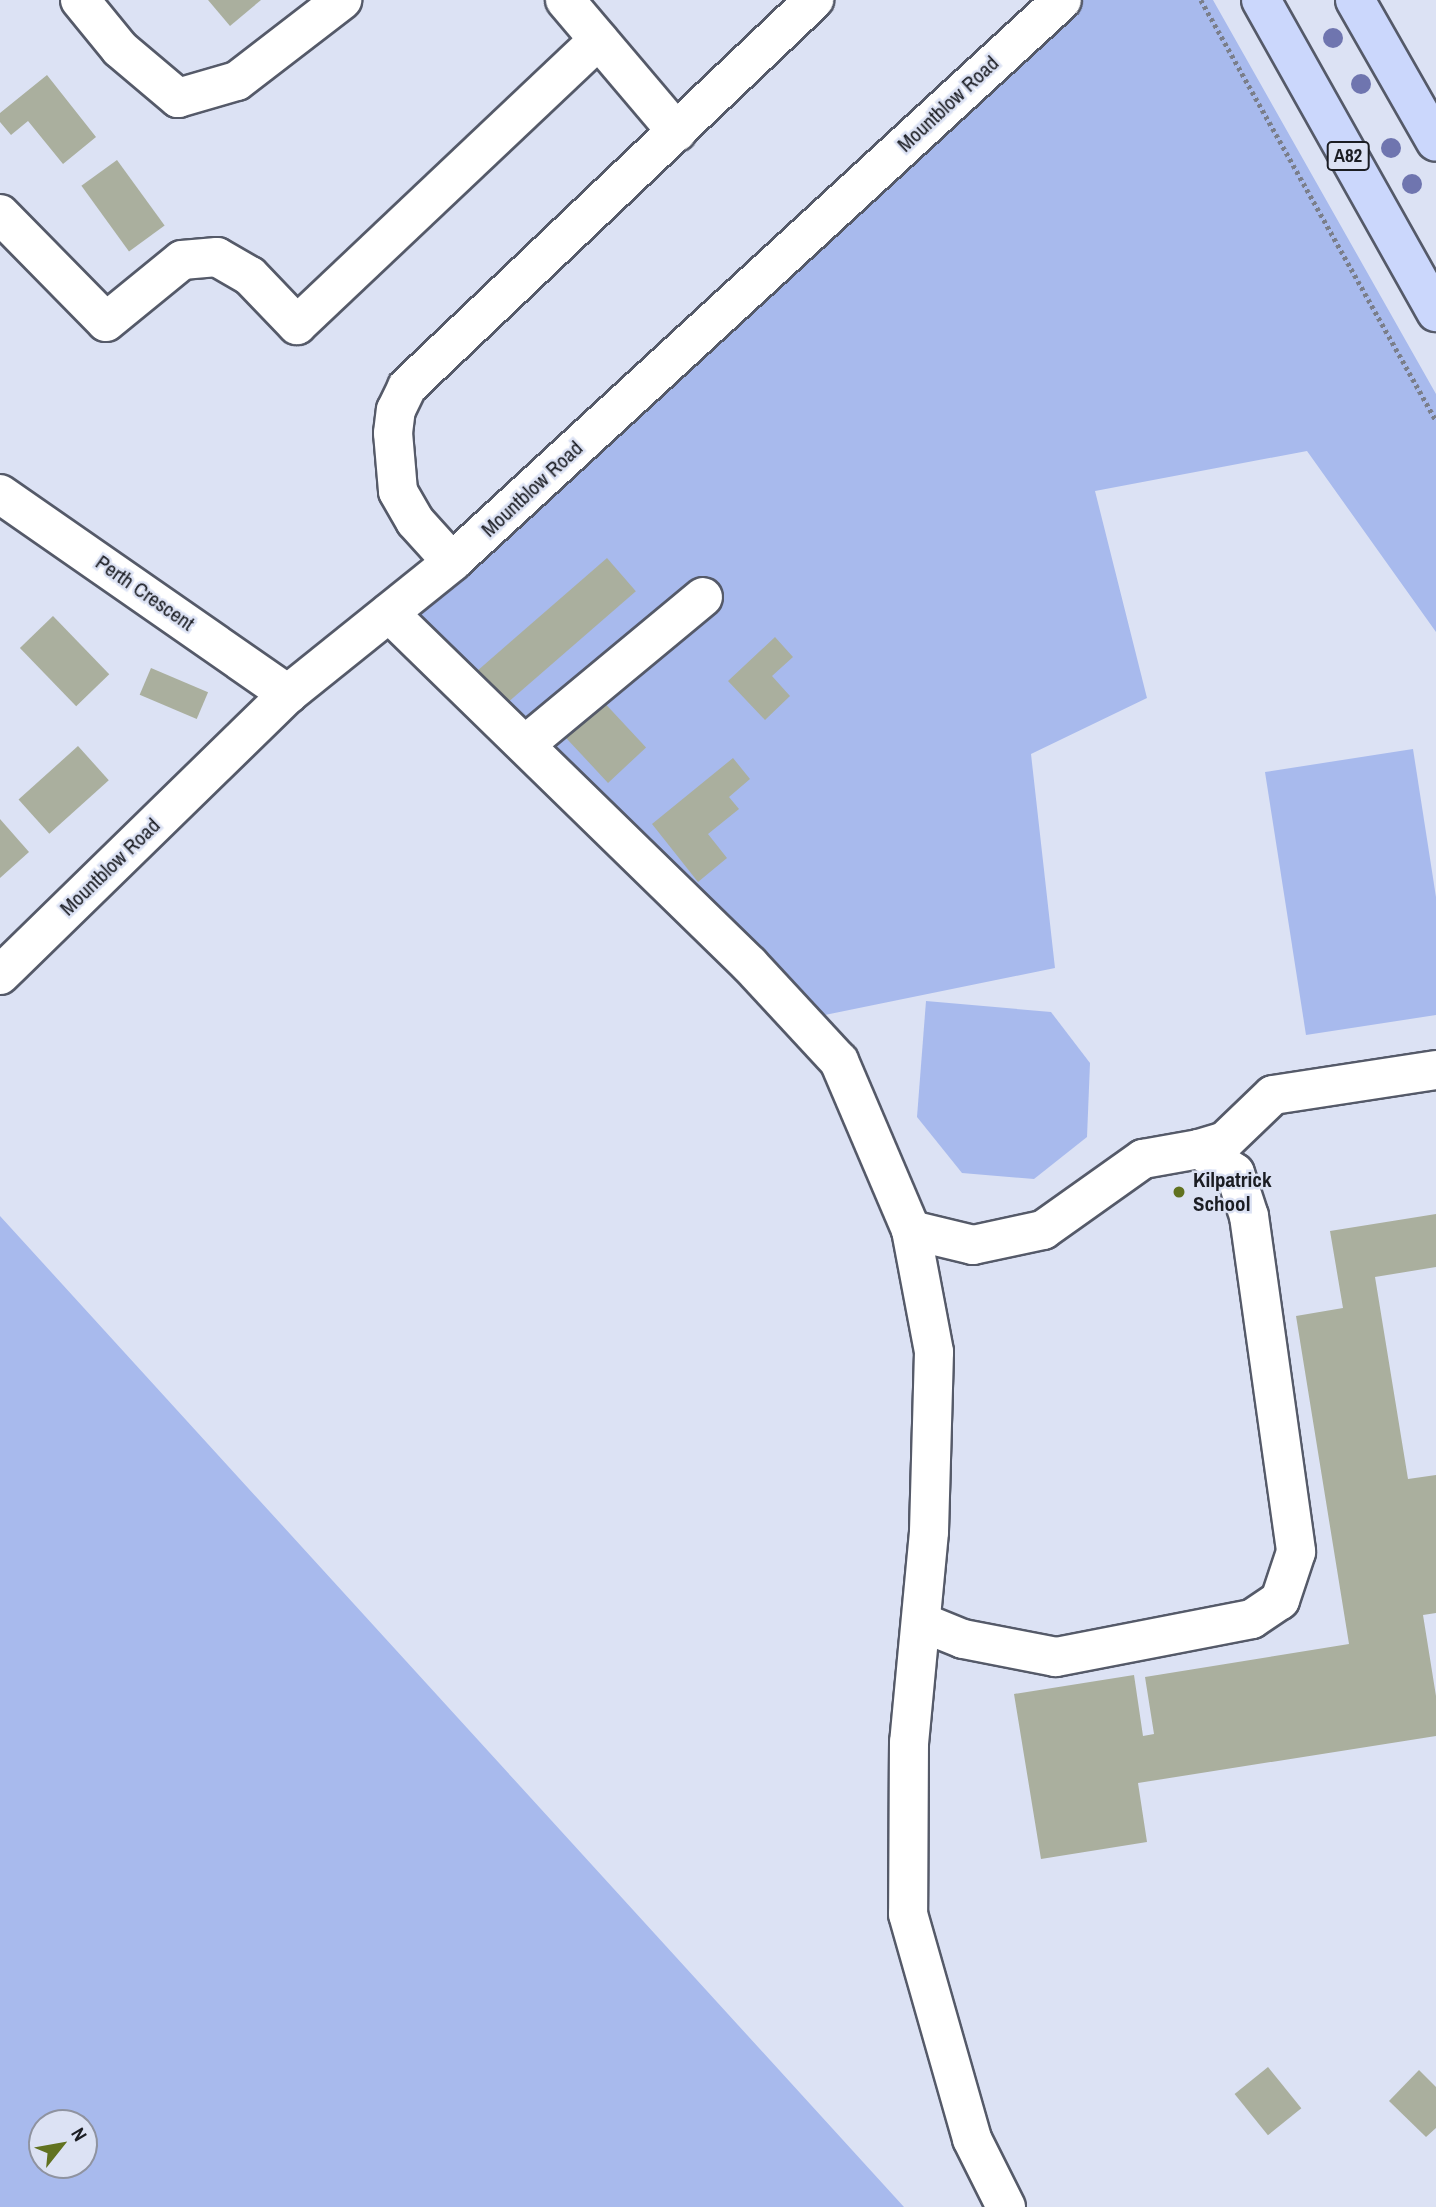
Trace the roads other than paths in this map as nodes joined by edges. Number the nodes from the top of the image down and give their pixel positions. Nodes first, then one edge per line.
1 (80, 0) edge
2 (342, 0) edge
3 (565, 0) edge
4 (814, 0) edge
5 (1062, 0) edge
6 (1261, 0) edge
7 (1355, 0) edge
8 (598, 40) junction
9 (677, 131) junction
10 (1436, 142) edge
11 (0, 214) edge
12 (1436, 313) edge
13 (0, 495) edge
14 (452, 562) junction
15 (703, 597) dead end
16 (389, 613) junction
17 (288, 694) junction
18 (526, 744) junction
19 (0, 975) edge
20 (1436, 1070) edge
21 (1199, 1149) junction
22 (911, 1230) junction
23 (921, 1622) junction
24 (1006, 2207) edge

1 - 2 street
3 - 8 street
4 - 9 street
5 - 14 street, Mountblow Road
6 - 12 main road, A82
7 - 10 main road
8 - 9 street
8 - 11 street
9 - 14 street
13 - 17 street, Perth Crescent
14 - 16 street, Mountblow Road
15 - 18 street
16 - 17 street, Mountblow Road
16 - 18 street
17 - 19 street, Mountblow Road
18 - 22 street
20 - 21 street
21 - 22 street
21 - 23 street
22 - 23 street
23 - 24 street

